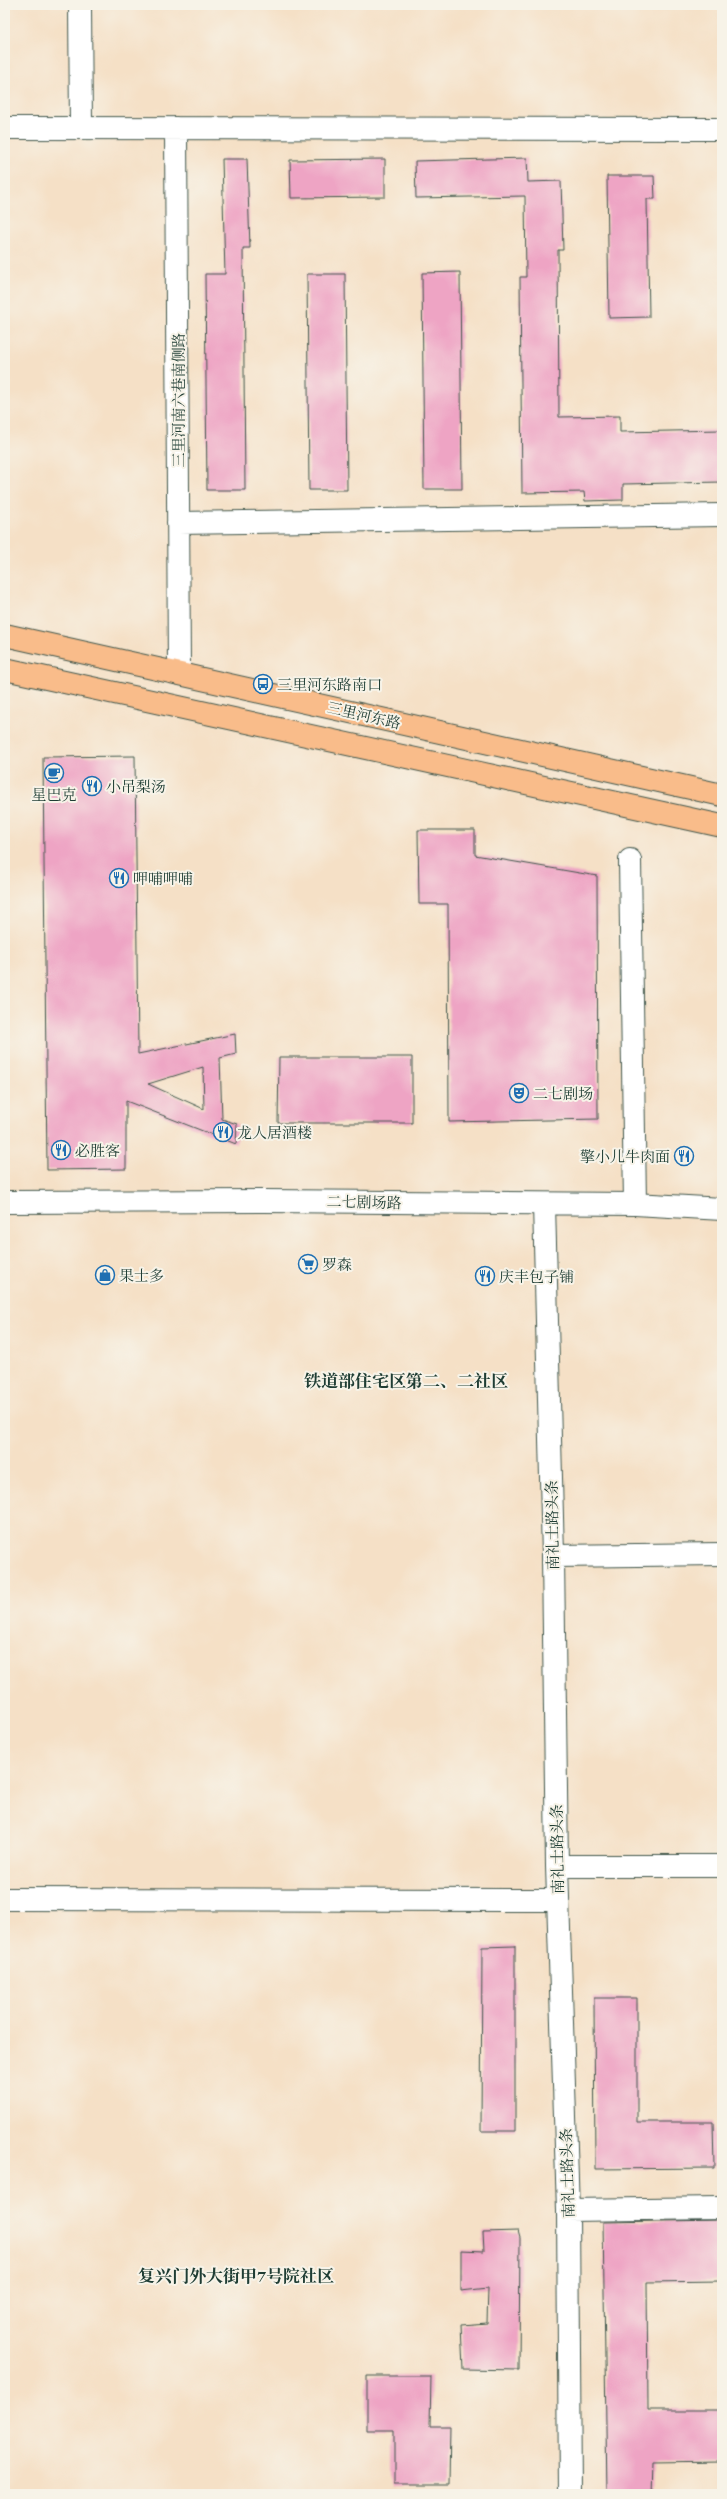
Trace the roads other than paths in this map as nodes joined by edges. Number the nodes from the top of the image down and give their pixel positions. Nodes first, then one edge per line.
1 (80, 5) edge
2 (81, 127) junction
3 (5, 128) edge
4 (176, 128) junction
5 (722, 129) edge
6 (722, 515) edge
7 (178, 523) junction
8 (5, 635) edge
9 (5, 669) edge
10 (179, 673) junction
11 (722, 795) edge
12 (722, 826) edge
13 (630, 860) dead end
14 (5, 1202) edge
15 (544, 1204) junction
16 (635, 1204) junction
17 (722, 1209) edge
18 (722, 1554) edge
19 (554, 1556) junction
20 (557, 1866) junction
21 (722, 1866) edge
22 (5, 1899) edge
23 (558, 1900) junction
24 (722, 2208) edge
25 (568, 2210) junction
26 (570, 2494) edge

1 - 2 street
2 - 3 street
2 - 4 street
4 - 5 street
4 - 7 street, 三里河南六巷南侧路
6 - 7 street
7 - 10 street, 三里河南六巷南侧路
8 - 10 main road, 三里河东路
9 - 12 main road, 三里河东路
10 - 11 main road, 三里河东路
13 - 16 street
14 - 15 street, 二七剧场路
15 - 16 street, 二七剧场路
15 - 19 street, 南礼士路头条
16 - 17 street, 二七剧场路
18 - 19 street
19 - 20 street, 南礼士路头条
20 - 21 street
20 - 23 street, 南礼士路头条
22 - 23 street
23 - 25 street, 南礼士路头条
24 - 25 street
25 - 26 street, 南礼士路头条

